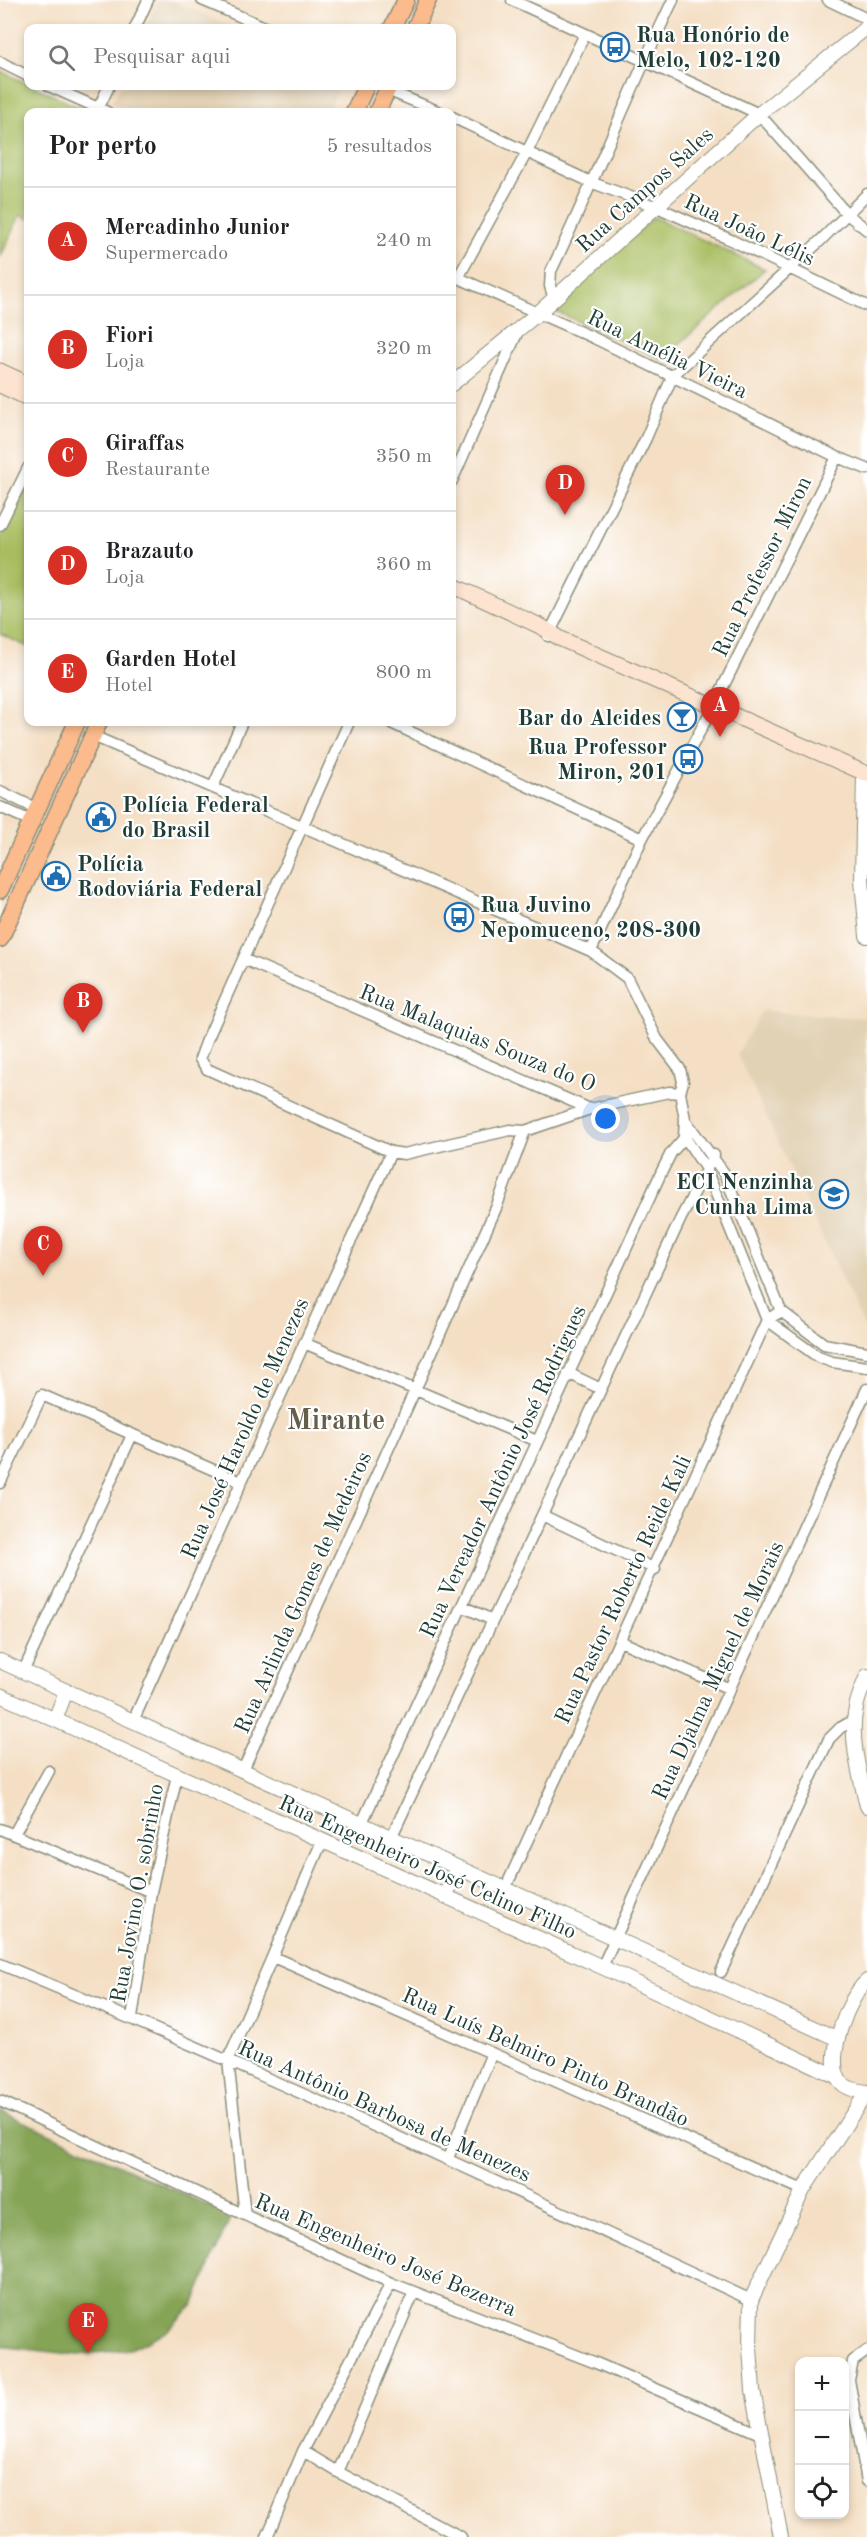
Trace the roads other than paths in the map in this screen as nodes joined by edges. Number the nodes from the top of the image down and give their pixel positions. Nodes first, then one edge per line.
1 (148, 0) edge
2 (202, 0) edge
3 (406, 0) edge
4 (428, 0) edge
5 (512, 0) edge
6 (673, 0) edge
7 (828, 0) edge
8 (867, 19) edge
9 (137, 24) edge
10 (258, 24) edge
11 (395, 24) edge
12 (417, 24) edge
13 (867, 27) edge
14 (585, 34) junction
15 (644, 61) junction
16 (0, 62) edge
17 (24, 74) edge
18 (57, 90) edge
19 (108, 90) edge
20 (364, 90) edge
21 (387, 90) edge
22 (392, 90) edge
23 (96, 108) edge
24 (103, 108) edge
25 (356, 108) edge
26 (379, 108) edge
27 (431, 108) edge
28 (759, 114) junction
29 (456, 119) edge
30 (527, 152) junction
31 (593, 183) junction
32 (867, 194) edge
33 (657, 207) junction
34 (847, 214) junction
35 (867, 230) edge
36 (788, 268) junction
37 (456, 275) edge
38 (456, 277) edge
39 (554, 298) junction
40 (867, 306) edge
41 (537, 314) junction
42 (521, 325) junction
43 (0, 371) edge
44 (673, 375) junction
45 (456, 381) edge
46 (24, 382) edge
47 (0, 385) edge
48 (24, 396) edge
49 (837, 457) junction
50 (867, 469) edge
51 (456, 472) edge
52 (24, 476) edge
53 (1, 519) edge
54 (456, 587) edge
55 (456, 598) edge
56 (553, 636) junction
57 (714, 705) junction
58 (75, 726) edge
59 (240, 726) edge
60 (347, 726) edge
61 (398, 726) edge
62 (96, 729) edge
63 (866, 774) edge
64 (213, 787) junction
65 (0, 791) edge
66 (0, 807) edge
67 (34, 815) junction
68 (303, 827) junction
69 (642, 839) junction
70 (0, 890) edge
71 (867, 936) edge
72 (0, 939) edge
73 (591, 951) junction
74 (243, 959) junction
75 (680, 1093) junction
76 (590, 1109) junction
77 (525, 1131) junction
78 (688, 1132) junction
79 (391, 1152) junction
80 (714, 1155) junction
81 (706, 1168) junction
82 (781, 1311) junction
83 (767, 1320) junction
84 (798, 1326) junction
85 (790, 1337) junction
86 (304, 1343) junction
87 (867, 1352) edge
88 (867, 1366) edge
89 (568, 1373) junction
90 (602, 1389) junction
91 (867, 1389) edge
92 (415, 1390) junction
93 (132, 1435) junction
94 (537, 1441) junction
95 (241, 1482) junction
96 (0, 1483) edge
97 (542, 1515) junction
98 (654, 1569) junction
99 (462, 1606) junction
100 (492, 1620) junction
101 (620, 1641) junction
102 (0, 1661) edge
103 (23, 1672) junction
104 (867, 1676) edge
105 (730, 1689) junction
106 (66, 1691) junction
107 (0, 1695) edge
108 (55, 1720) junction
109 (854, 1720) junction
110 (133, 1721) junction
111 (49, 1771) dead end
112 (242, 1772) junction
113 (177, 1775) junction
114 (867, 1806) edge
115 (361, 1825) junction
116 (0, 1828) edge
117 (14, 1834) junction
118 (390, 1838) junction
119 (322, 1841) junction
120 (457, 1869) junction
121 (505, 1889) junction
122 (151, 1892) junction
123 (445, 1897) junction
124 (616, 1938) junction
125 (273, 1957) junction
126 (0, 1964) edge
127 (602, 1967) junction
128 (721, 1972) dead end
129 (867, 1981) edge
130 (132, 2018) junction
131 (838, 2039) junction
132 (492, 2053) junction
133 (228, 2060) junction
134 (838, 2077) junction
135 (849, 2088) junction
136 (867, 2092) edge
137 (0, 2101) edge
138 (847, 2119) junction
139 (448, 2158) junction
140 (803, 2190) junction
141 (245, 2215) junction
142 (391, 2283) junction
143 (414, 2292) junction
144 (751, 2300) junction
145 (867, 2351) edge
146 (760, 2434) junction
147 (303, 2451) junction
148 (338, 2472) junction
149 (867, 2481) edge
150 (267, 2537) edge
151 (461, 2537) edge
152 (781, 2537) edge

1 - 9 street
2 - 10 street
3 - 11 main road
4 - 12 main road
5 - 14 street
6 - 15 street
7 - 8 street
13 - 28 street, Rua Campos Sales
14 - 15 street
14 - 30 street
15 - 28 street
15 - 31 street
16 - 17 street
18 - 23 street
19 - 24 street
20 - 25 main road
21 - 26 main road
22 - 27 street
28 - 33 street, Rua Campos Sales
28 - 34 street
29 - 30 street, Rua João Lélis
30 - 31 street, Rua João Lélis
30 - 37 street
31 - 33 street, Rua João Lélis
31 - 39 street
32 - 34 street
33 - 36 street, Rua João Lélis
33 - 39 street, Rua Campos Sales
34 - 35 street
34 - 36 street
36 - 40 street, Rua João Lélis
36 - 44 street
38 - 41 street, Rua Amélia Vieira
39 - 41 street, Rua Campos Sales
41 - 42 street, Rua Campos Sales
41 - 44 street, Rua Amélia Vieira
42 - 45 street, Rua Campos Sales
42 - 51 street
43 - 46 main road
44 - 49 street, Rua Amélia Vieira
44 - 56 street
47 - 48 main road
49 - 50 street, Rua Amélia Vieira
49 - 57 street, Rua Professor Miron
52 - 53 street
54 - 56 main road
55 - 56 main road
56 - 57 main road
57 - 63 main road
57 - 69 street, Rua Professor Miron
58 - 67 main road
59 - 64 street
60 - 68 street
61 - 69 street
62 - 64 street
62 - 72 main road
63 - 71 street
64 - 68 street
65 - 67 street
66 - 67 street
67 - 70 main road
68 - 73 street
68 - 74 street
69 - 73 street, Rua Professor Miron
73 - 75 street
74 - 76 street, Rua Malaquias Souza do O
74 - 79 street
75 - 76 street, Rua Malaquias Souza do O
75 - 78 street
76 - 77 street
77 - 79 street
77 - 92 street, Rua Arlinda Gomes de Medeiros
78 - 80 street
78 - 81 street
78 - 89 street, Rua Vereador Antônio José Rodrigues
79 - 86 street, Rua José Haroldo de Menezes
80 - 81 street
80 - 82 street
81 - 83 street
81 - 90 street
82 - 83 street
82 - 84 street
83 - 85 street
83 - 98 street, Rua Pastor Roberto Reide Kali
84 - 85 street
84 - 87 street
85 - 88 street
86 - 92 street
86 - 95 street, Rua José Haroldo de Menezes
89 - 90 street
89 - 94 street, Rua Vereador Antônio José Rodrigues
90 - 97 street
91 - 105 street, Rua Djalma Miguel de Morais
92 - 94 street
92 - 112 street, Rua Arlinda Gomes de Medeiros
93 - 95 street
93 - 96 street
93 - 103 street
94 - 99 street, Rua Vereador Antônio José Rodrigues
95 - 110 street, Rua José Haroldo de Menezes
97 - 98 street
97 - 100 street
98 - 101 street, Rua Pastor Roberto Reide Kali
99 - 100 street
99 - 115 street, Rua Vereador Antônio José Rodrigues
100 - 118 street
101 - 105 street
101 - 121 street, Rua Pastor Roberto Reide Kali
102 - 103 street, Rua Engenheiro José Celino Filho
103 - 106 street, Rua Engenheiro José Celino Filho
104 - 109 street
105 - 124 street, Rua Djalma Miguel de Morais
106 - 108 street
106 - 110 street, Rua Engenheiro José Celino Filho
107 - 108 street, Rua Engenheiro José Celino Filho
108 - 113 street, Rua Engenheiro José Celino Filho
109 - 114 street
109 - 128 street
110 - 112 street, Rua Engenheiro José Celino Filho
111 - 117 street
112 - 115 street, Rua Engenheiro José Celino Filho
113 - 119 street, Rua Engenheiro José Celino Filho
113 - 122 street, Rua Jovino O. sobrinho
115 - 118 street, Rua Engenheiro José Celino Filho
116 - 117 street
117 - 122 street
118 - 120 street, Rua Engenheiro José Celino Filho
119 - 123 street, Rua Engenheiro José Celino Filho
119 - 125 street
120 - 121 street, Rua Engenheiro José Celino Filho
120 - 123 street
121 - 124 street, Rua Engenheiro José Celino Filho
122 - 130 street, Rua Jovino O. sobrinho
123 - 127 street, Rua Engenheiro José Celino Filho
124 - 127 street, Rua Djalma Miguel de Morais
124 - 131 street, Rua Engenheiro José Celino Filho
125 - 132 street, Rua Luís Belmiro Pinto Brandão
125 - 133 street
126 - 130 street, Rua Antônio Barbosa de Menezes
127 - 134 street, Rua Engenheiro José Celino Filho
129 - 131 street
130 - 133 street, Rua Antônio Barbosa de Menezes
131 - 134 street
132 - 139 street
132 - 140 street, Rua Luís Belmiro Pinto Brandão
133 - 139 street, Rua Antônio Barbosa de Menezes
133 - 141 street
134 - 135 street
135 - 136 street
135 - 138 street
136 - 138 street
137 - 141 street, Rua Engenheiro José Bezerra
138 - 140 street
139 - 144 street, Rua Antônio Barbosa de Menezes
140 - 144 street
141 - 142 street, Rua Engenheiro José Bezerra
142 - 143 street, Rua Engenheiro José Bezerra
142 - 147 street
143 - 146 street, Rua Engenheiro José Bezerra
143 - 148 street
144 - 146 street
145 - 149 street
146 - 152 street
147 - 148 street
147 - 150 street
148 - 151 street

